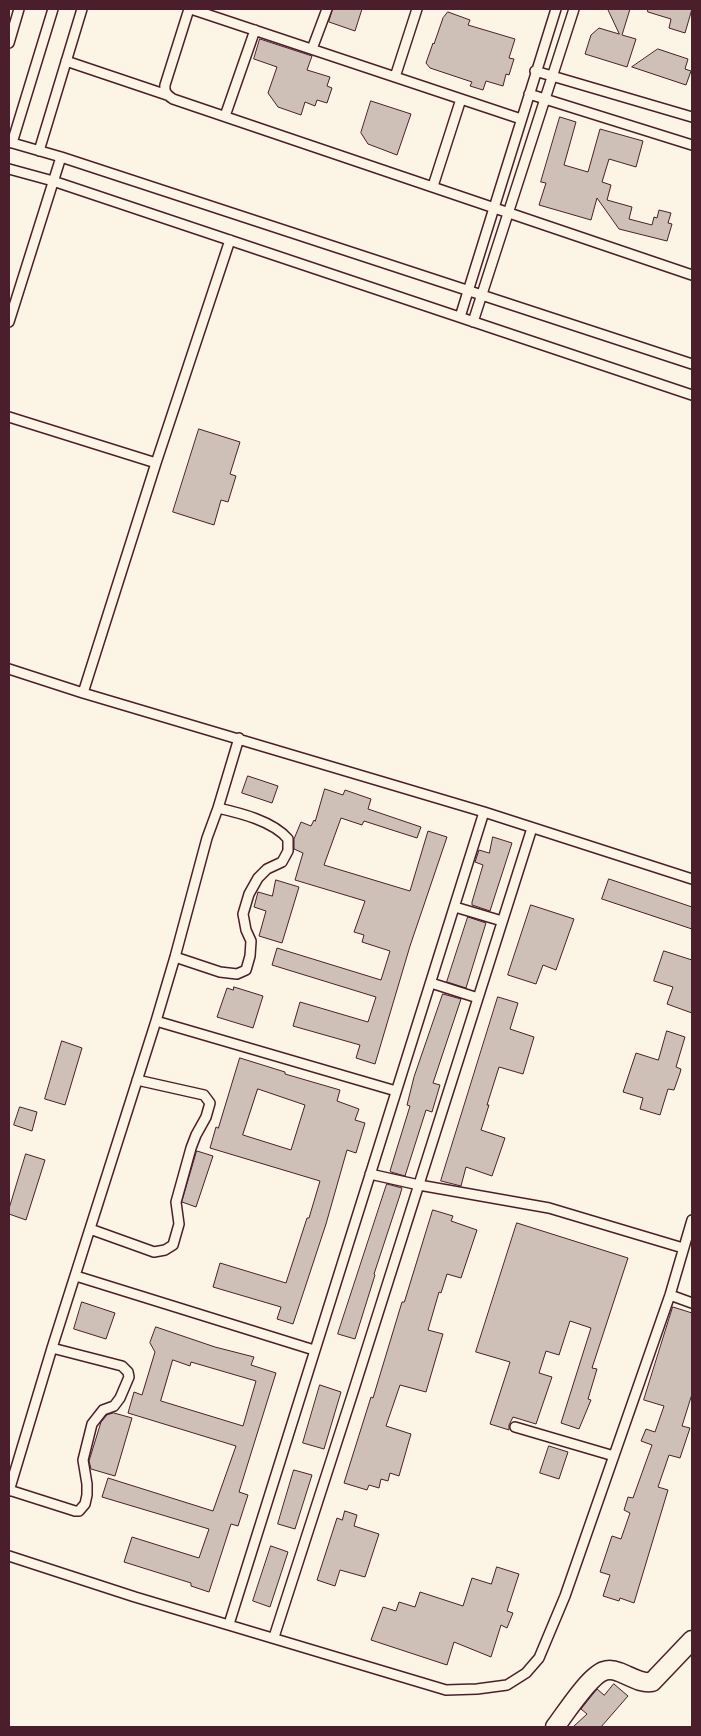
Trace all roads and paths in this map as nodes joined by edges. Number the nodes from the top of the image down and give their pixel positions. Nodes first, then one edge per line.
1 (19, 9) edge
2 (53, 9) edge
3 (82, 9) edge
4 (190, 9) edge
5 (327, 9) edge
6 (417, 9) edge
7 (556, 9) edge
8 (574, 9) edge
9 (255, 30) junction
10 (9, 43) edge
11 (312, 49) junction
12 (66, 61) junction
13 (535, 71) junction
14 (552, 76) junction
15 (395, 77) junction
16 (529, 94) junction
17 (167, 95) junction
18 (461, 99) junction
19 (544, 100) junction
20 (225, 116) junction
21 (692, 117) edge
22 (521, 119) junction
23 (10, 142) edge
24 (692, 145) edge
25 (39, 151) junction
26 (61, 157) junction
27 (9, 169) edge
28 (53, 181) junction
29 (433, 186) junction
30 (494, 207) junction
31 (508, 213) junction
32 (230, 240) junction
33 (692, 275) edge
34 (468, 291) junction
35 (482, 295) junction
36 (460, 317) junction
37 (9, 322) edge
38 (473, 322) junction
39 (692, 364) edge
40 (692, 395) edge
41 (9, 417) edge
42 (156, 463) junction
43 (9, 669) edge
44 (83, 693) junction
45 (239, 738) junction
46 (218, 808) junction
47 (484, 812) junction
48 (532, 828) junction
49 (692, 879) edge
50 (455, 907) junction
51 (502, 921) junction
52 (175, 957) junction
53 (431, 983) junction
54 (478, 998) junction
55 (156, 1021) junction
56 (137, 1080) junction
57 (396, 1091) junction
58 (370, 1174) junction
59 (419, 1185) junction
60 (692, 1220) edge
61 (90, 1229) junction
62 (683, 1248) junction
63 (76, 1276) junction
64 (670, 1295) junction
65 (692, 1302) edge
66 (52, 1348) junction
67 (314, 1350) junction
68 (515, 1427) dead end
69 (614, 1456) junction
70 (9, 1491) edge
71 (9, 1556) edge
72 (229, 1624) junction
73 (274, 1637) junction
74 (692, 1640) edge
75 (555, 1727) edge

1 - 10 lane
2 - 23 lane
3 - 12 lane
4 - 9 lane
4 - 17 lane
5 - 11 lane
6 - 15 lane
7 - 13 lane
8 - 14 lane
9 - 11 lane
9 - 20 lane
11 - 15 lane
12 - 17 lane
12 - 25 lane
13 - 14 lane
13 - 16 lane
14 - 19 lane
14 - 21 lane
15 - 18 lane
16 - 19 lane
16 - 22 lane
17 - 20 lane
18 - 22 lane
18 - 29 lane
19 - 24 lane
19 - 31 lane
20 - 29 lane
22 - 30 lane
23 - 25 lane
25 - 26 lane
26 - 28 lane
26 - 34 lane
27 - 28 lane
28 - 32 lane
28 - 37 lane
29 - 30 lane
30 - 31 lane
30 - 34 lane
31 - 33 lane
31 - 35 lane
32 - 36 lane
32 - 42 lane
34 - 35 lane
34 - 36 lane
35 - 38 lane
35 - 39 lane
36 - 38 lane
38 - 40 lane
41 - 42 lane
42 - 44 lane
43 - 44 lane
44 - 45 lane
45 - 46 lane
45 - 47 lane
46 - 52 lane
46 - 52 lane
47 - 48 lane
47 - 50 lane
48 - 49 lane
48 - 51 lane
50 - 51 lane
50 - 53 lane
51 - 54 lane
52 - 55 lane
53 - 54 lane
53 - 57 lane
54 - 59 lane
55 - 56 lane
55 - 57 lane
56 - 61 lane
56 - 61 lane
57 - 58 lane
58 - 59 lane
58 - 67 lane
59 - 62 lane
59 - 73 lane
60 - 62 lane
61 - 63 lane
62 - 64 lane
63 - 66 lane
63 - 67 lane
64 - 65 lane
64 - 69 lane
66 - 70 lane
66 - 70 lane
67 - 72 lane
68 - 69 lane
69 - 73 lane
71 - 72 lane
72 - 73 lane
74 - 75 street

